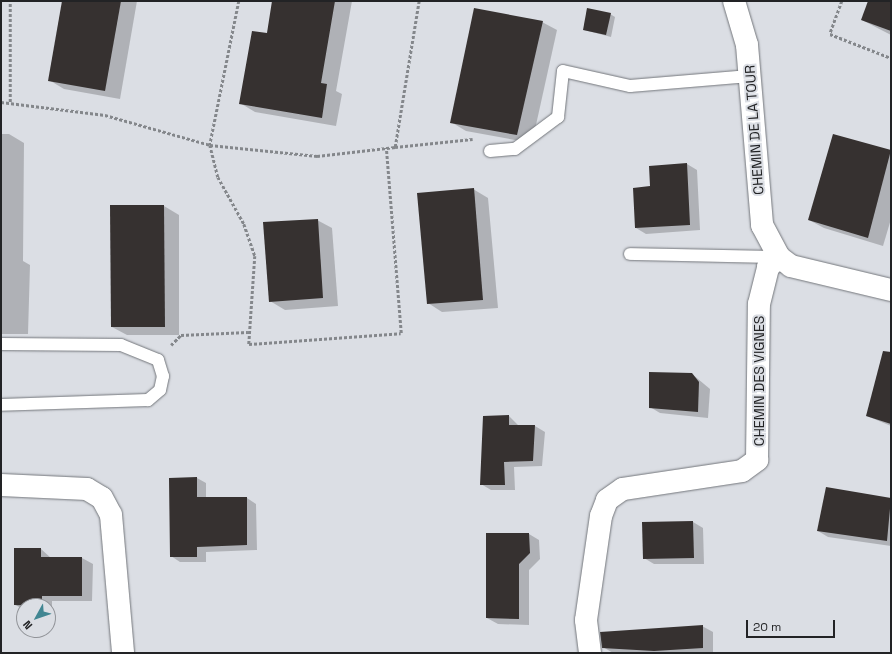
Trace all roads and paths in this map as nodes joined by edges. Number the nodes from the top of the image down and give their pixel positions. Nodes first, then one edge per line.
1 (10, 1) edge
2 (239, 1) edge
3 (419, 1) edge
4 (734, 1) edge
5 (842, 1) edge
6 (891, 58) edge
7 (750, 76) junction
8 (1, 102) edge
9 (10, 102) junction
10 (210, 146) junction
11 (395, 147) junction
12 (386, 148) junction
13 (490, 151) joint
14 (630, 254) dead end
15 (779, 256) junction
16 (891, 290) edge
17 (248, 332) junction
18 (1, 344) edge
19 (158, 360) junction
20 (1, 405) edge
21 (1, 485) edge
22 (123, 653) edge
23 (590, 653) edge

1 - 9 path
2 - 10 path
3 - 11 path
4 - 7 street, CHEMIN DE LA TOUR
5 - 6 path
7 - 13 lane
7 - 15 street, CHEMIN DE LA TOUR
8 - 9 path
9 - 10 path
10 - 12 path
10 - 17 path
11 - 12 path
11 - 13 path
12 - 17 path
14 - 15 lane
15 - 16 street
15 - 23 street, CHEMIN DES VIGNES
17 - 19 path
18 - 19 lane
19 - 20 lane
21 - 22 street

